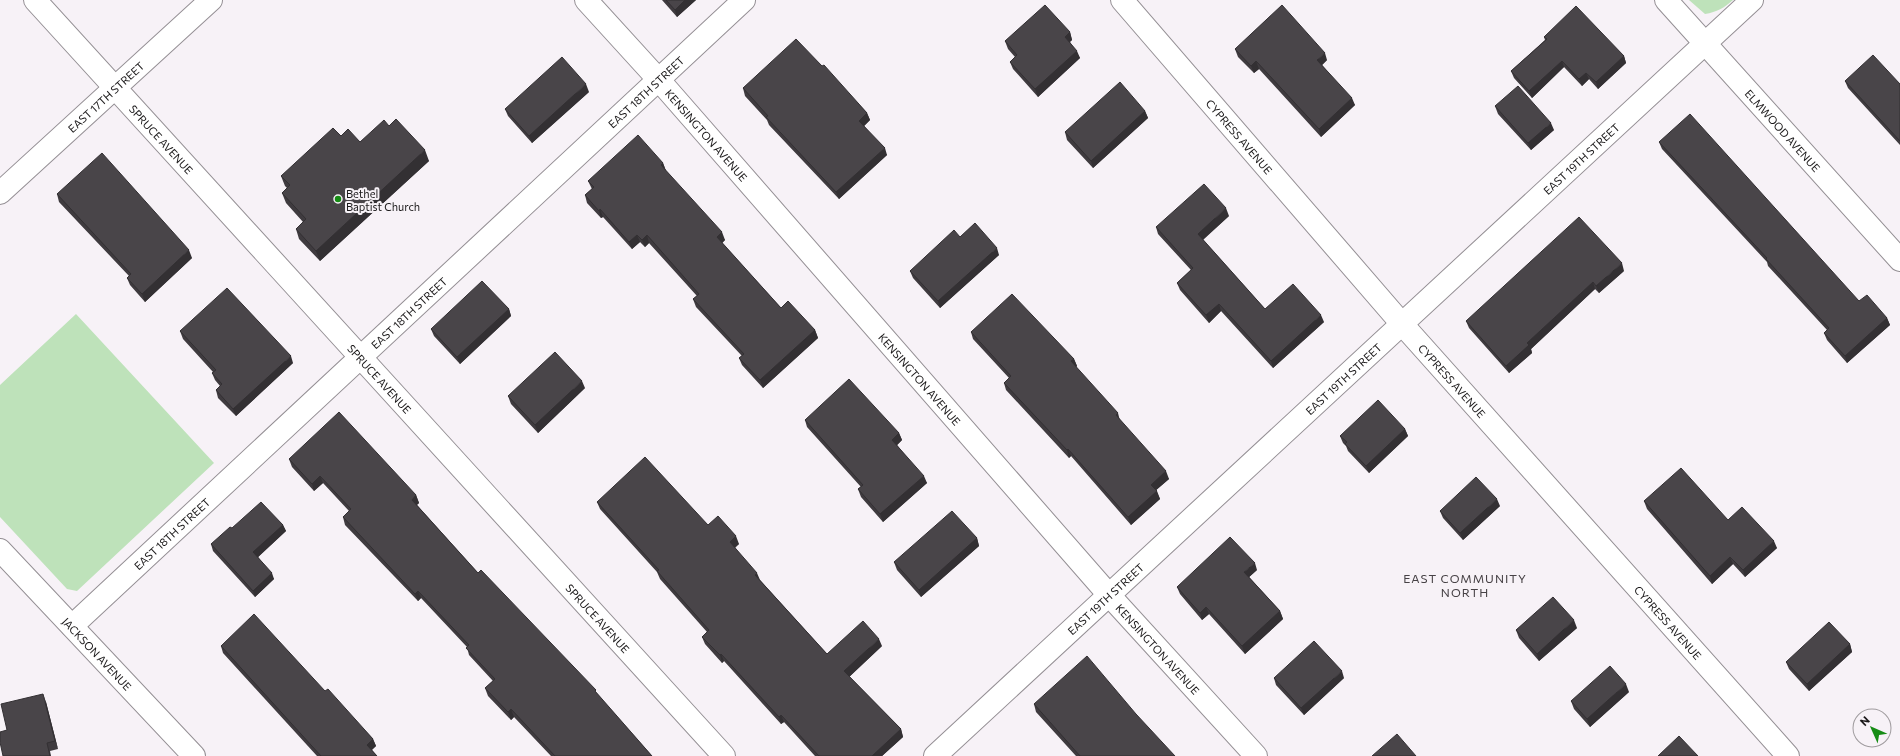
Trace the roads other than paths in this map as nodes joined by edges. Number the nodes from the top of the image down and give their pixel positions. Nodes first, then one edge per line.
1 (35, 0) edge
2 (211, 0) edge
3 (586, 0) edge
4 (744, 0) edge
5 (1122, 0) edge
6 (1666, 0) edge
7 (1752, 0) edge
8 (1705, 43) junction
9 (658, 79) junction
10 (116, 87) junction
11 (0, 193) edge
12 (1900, 260) edge
13 (1402, 324) junction
14 (360, 358) junction
15 (0, 550) edge
16 (1109, 595) junction
17 (72, 626) junction
18 (194, 756) edge
19 (724, 756) edge
20 (935, 756) edge
21 (1256, 756) edge
22 (1788, 756) edge

1 - 10 street, SPRUCE AVENUE
2 - 10 street, EAST 17TH STREET
3 - 9 street, KENSINGTON AVENUE
4 - 9 street, EAST 18TH STREET
5 - 13 street, CYPRESS AVENUE
6 - 8 street, ELMWOOD AVENUE
7 - 8 street, EAST 19TH STREET
8 - 12 street, ELMWOOD AVENUE
8 - 13 street, EAST 19TH STREET
9 - 14 street, EAST 18TH STREET
9 - 16 street, KENSINGTON AVENUE
10 - 11 street, EAST 17TH STREET
10 - 14 street, SPRUCE AVENUE
13 - 16 street, EAST 19TH STREET
13 - 22 street, CYPRESS AVENUE
14 - 17 street, EAST 18TH STREET
14 - 19 street, SPRUCE AVENUE
15 - 17 street, JACKSON AVENUE
16 - 20 street, EAST 19TH STREET
16 - 21 street, KENSINGTON AVENUE
17 - 18 street, JACKSON AVENUE

